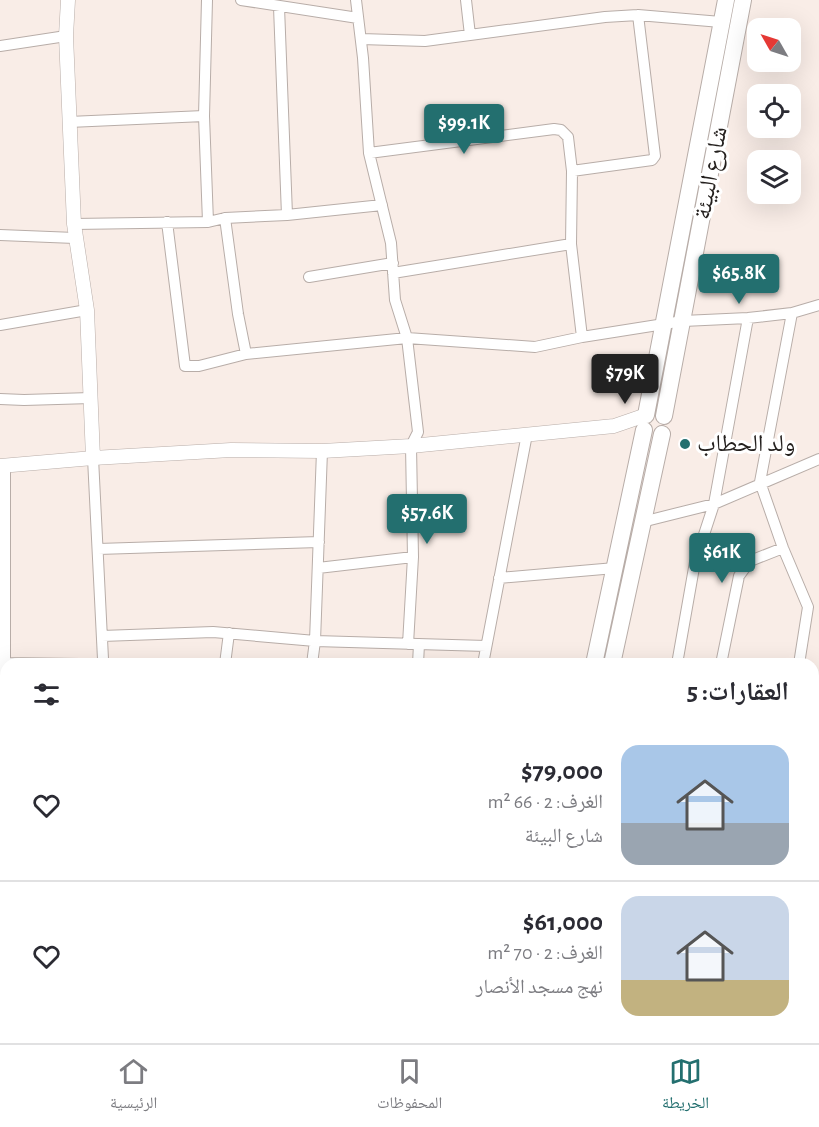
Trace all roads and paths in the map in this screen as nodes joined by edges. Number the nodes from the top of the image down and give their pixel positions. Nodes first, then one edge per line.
1 (68, 0) edge
2 (207, 0) edge
3 (241, 0) edge
4 (356, 0) edge
5 (466, 0) edge
6 (726, 0) edge
7 (743, 0) edge
8 (279, 7) junction
9 (638, 15) junction
10 (358, 18) junction
11 (722, 22) junction
12 (470, 35) junction
13 (66, 36) junction
14 (361, 39) junction
15 (0, 46) edge
16 (204, 116) junction
17 (69, 122) junction
18 (369, 153) junction
19 (572, 171) junction
20 (382, 205) junction
21 (286, 215) junction
22 (225, 218) junction
23 (167, 222) junction
24 (208, 222) junction
25 (74, 231) junction
26 (0, 235) edge
27 (571, 244) junction
28 (393, 268) junction
29 (309, 277) dead end
30 (819, 305) edge
31 (87, 310) junction
32 (792, 313) junction
33 (748, 318) junction
34 (683, 321) junction
35 (665, 325) junction
36 (0, 326) edge
37 (582, 337) junction
38 (407, 338) junction
39 (246, 354) junction
40 (91, 398) junction
41 (0, 399) edge
42 (664, 416) junction
43 (645, 423) junction
44 (527, 434) junction
45 (662, 434) junction
46 (411, 446) junction
47 (322, 451) junction
48 (93, 458) junction
49 (819, 459) edge
50 (2, 466) edge
51 (760, 482) junction
52 (714, 504) junction
53 (642, 522) junction
54 (319, 542) junction
55 (783, 548) junction
56 (98, 549) junction
57 (413, 557) junction
58 (2, 567) edge
59 (318, 568) junction
60 (615, 568) junction
61 (499, 578) junction
62 (814, 606) edge
63 (229, 633) junction
64 (102, 636) junction
65 (315, 641) junction
66 (413, 644) junction
67 (486, 646) junction
68 (5, 658) edge
69 (103, 658) edge
70 (226, 658) edge
71 (313, 658) edge
72 (416, 658) edge
73 (484, 658) edge
74 (595, 658) edge
75 (613, 658) edge
76 (678, 658) edge
77 (723, 658) edge
78 (801, 658) edge

1 - 13 street
2 - 16 street
3 - 8 street
4 - 10 street
5 - 12 street
6 - 11 main road, شارع البيئة
7 - 34 main road, شارع البيئة
8 - 10 street
8 - 21 street
9 - 11 street
9 - 12 street
9 - 19 street
10 - 14 street
11 - 35 main road, شارع البيئة
12 - 14 street
13 - 15 street
13 - 17 street
14 - 18 street
16 - 17 street
16 - 24 street
17 - 25 street
18 - 19 street
18 - 20 street
19 - 27 street
20 - 21 street
20 - 28 street
21 - 22 street
22 - 24 street
22 - 39 street
23 - 24 street
23 - 25 street
23 - 39 street
25 - 26 street
25 - 31 street
27 - 28 street
27 - 37 street
28 - 29 street
28 - 38 street
30 - 32 street
31 - 36 street
31 - 40 street
32 - 33 street
32 - 51 street
33 - 34 street
33 - 52 street
34 - 35 street
34 - 42 main road, شارع البيئة
35 - 37 street
35 - 43 main road, شارع البيئة
37 - 38 street
38 - 39 street
38 - 46 street
40 - 41 street
40 - 48 street
42 - 43 main road
42 - 45 main road, شارع البيئة
43 - 44 street
43 - 45 main road
43 - 60 main road, شارع البيئة
44 - 46 street
44 - 61 street
45 - 53 main road, شارع البيئة
46 - 47 street
46 - 57 street
47 - 48 street
47 - 54 street
48 - 50 street
48 - 56 street
49 - 51 street
50 - 58 street
51 - 52 street
51 - 55 street
52 - 53 street
52 - 76 street
53 - 75 main road, شارع البيئة
54 - 56 street
54 - 59 street
55 - 62 street
55 - 77 street
56 - 64 street
57 - 59 street
57 - 66 street
58 - 68 street
59 - 65 street
60 - 61 street
60 - 74 main road, شارع البيئة
61 - 67 street
62 - 78 street
63 - 64 street
63 - 65 street
63 - 70 street
64 - 69 street
65 - 66 street
65 - 71 street
66 - 67 street
66 - 72 street
67 - 73 street

